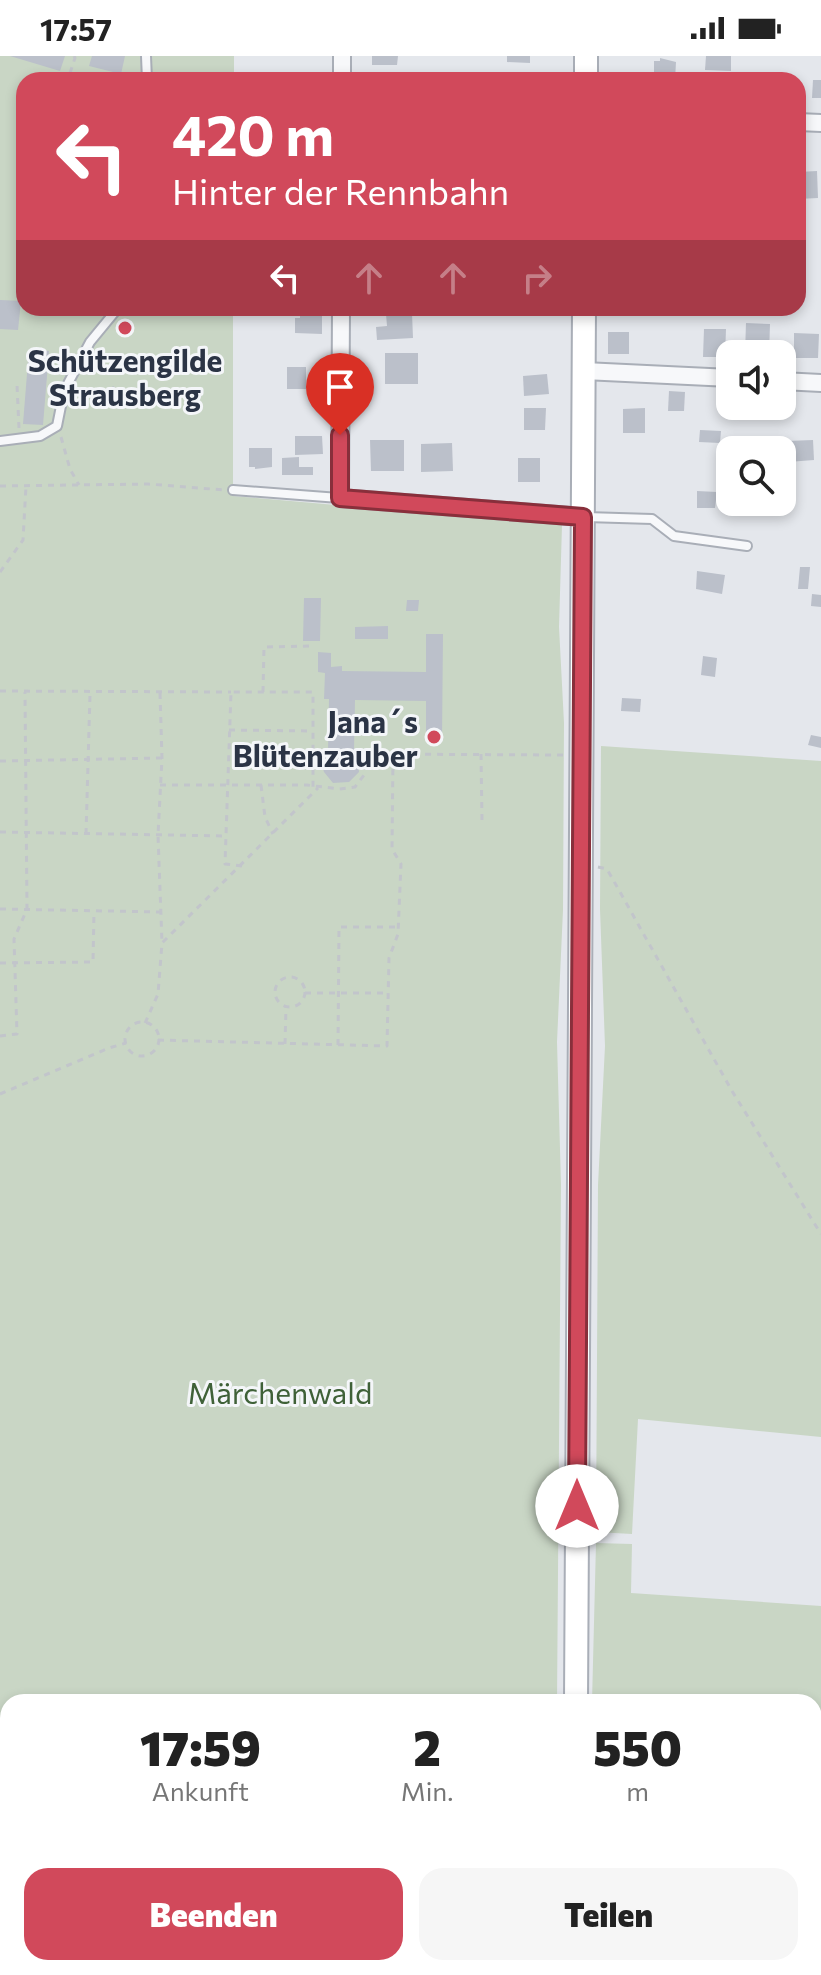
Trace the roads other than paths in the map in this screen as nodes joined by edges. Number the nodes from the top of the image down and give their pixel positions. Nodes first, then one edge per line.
1 (111, 316) edge
2 (341, 316) edge
3 (584, 316) edge
4 (584, 371) junction
5 (716, 377) edge
6 (796, 382) edge
7 (821, 383) edge
8 (0, 441) edge
9 (233, 490) road end
10 (340, 498) junction
11 (583, 517) junction
12 (747, 546) dead end
13 (576, 1694) edge

1 - 8 lane
2 - 10 street
3 - 4 main road
4 - 5 street
4 - 11 main road
6 - 7 street
9 - 10 lane
10 - 11 street
11 - 12 lane
11 - 13 main road

